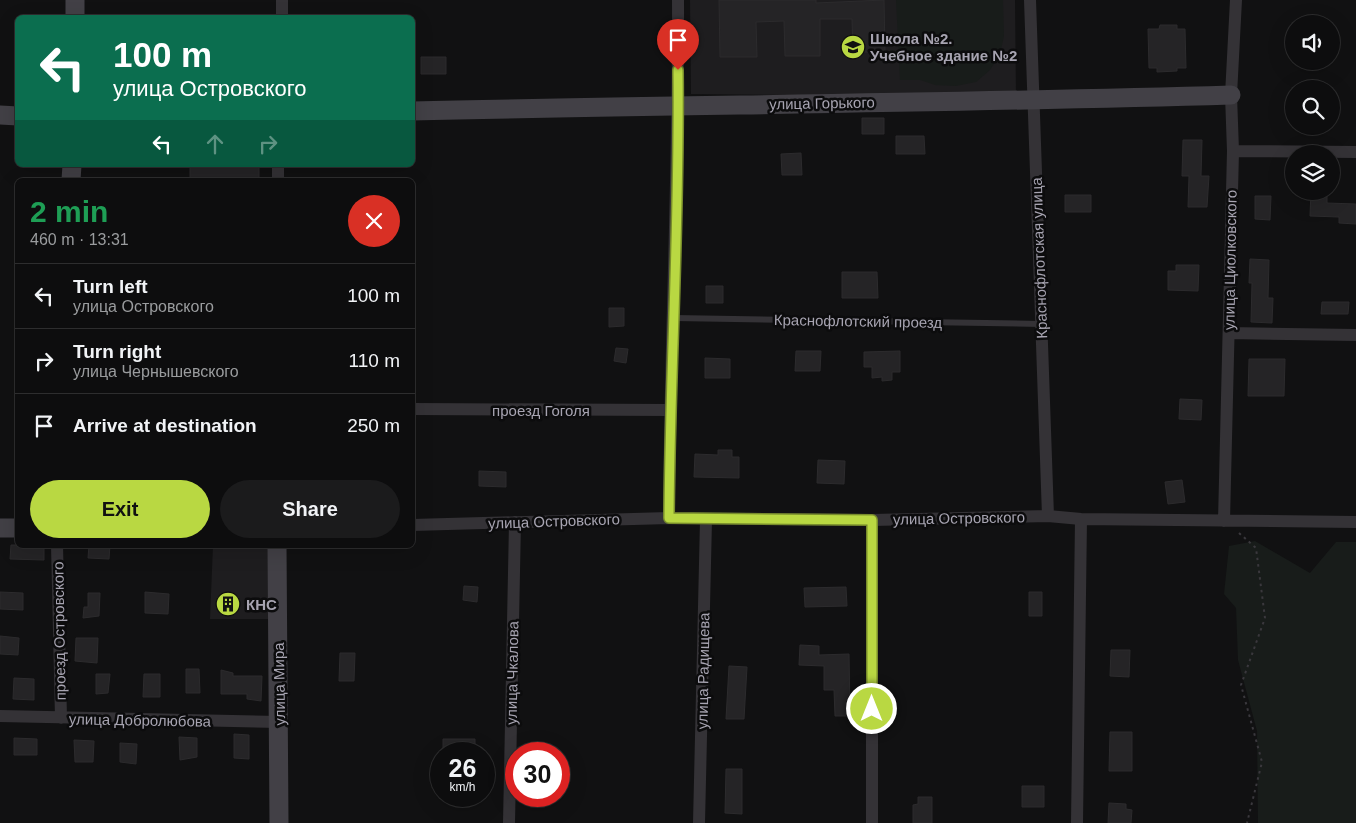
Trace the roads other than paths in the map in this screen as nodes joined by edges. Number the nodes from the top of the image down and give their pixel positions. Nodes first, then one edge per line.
1 (75, 0) edge
2 (282, 0) edge
3 (678, 0) edge
4 (1030, 0) edge
5 (1236, 0) edge
6 (75, 15) edge
7 (282, 15) edge
8 (1231, 96) junction
9 (1033, 101) junction
10 (678, 105) junction
11 (415, 111) edge
12 (0, 116) edge
13 (15, 116) edge
14 (1233, 152) junction
15 (1356, 152) edge
16 (674, 318) junction
17 (1042, 324) junction
18 (1229, 333) junction
19 (1356, 335) edge
20 (415, 409) edge
21 (670, 410) junction
22 (1048, 516) junction
23 (669, 518) junction
24 (706, 520) junction
25 (872, 520) junction
26 (1081, 520) junction
27 (1231, 521) junction
28 (515, 522) junction
29 (1356, 522) edge
30 (415, 525) edge
31 (0, 528) edge
32 (15, 528) edge
33 (57, 548) edge
34 (277, 548) edge
35 (0, 716) edge
36 (61, 718) junction
37 (279, 722) junction
38 (279, 823) edge
39 (509, 823) edge
40 (699, 823) edge
41 (872, 823) edge
42 (1077, 823) edge

1 - 6 street
2 - 7 street
3 - 10 street
4 - 9 street, Краснофлотская улица
5 - 8 street, улица Циолковского
8 - 9 street, улица Горького
8 - 14 street, улица Циолковского
9 - 10 street, улица Горького
9 - 17 street, Краснофлотская улица
10 - 11 street, улица Горького
10 - 16 street
12 - 13 street
14 - 15 street
14 - 18 street, улица Циолковского
16 - 17 lane, Краснофлотский проезд
16 - 21 street
17 - 22 street, Краснофлотская улица
18 - 19 street
18 - 27 street, улица Циолковского
20 - 21 street, проезд Гоголя
21 - 23 street
22 - 25 street, улица Островского
22 - 26 street, улица Островского
23 - 24 street, улица Островского
23 - 28 street, улица Островского
24 - 25 street, улица Островского
24 - 40 street, улица Радищева
25 - 41 street
26 - 27 street, улица Островского
26 - 42 street
27 - 29 street, улица Островского
28 - 30 street, улица Островского
28 - 39 street, улица Чкалова
31 - 32 street
33 - 36 street, проезд Островского
34 - 37 street, улица Мира
35 - 36 street, улица Добролюбова
36 - 37 street, улица Добролюбова
37 - 38 street, улица Мира

